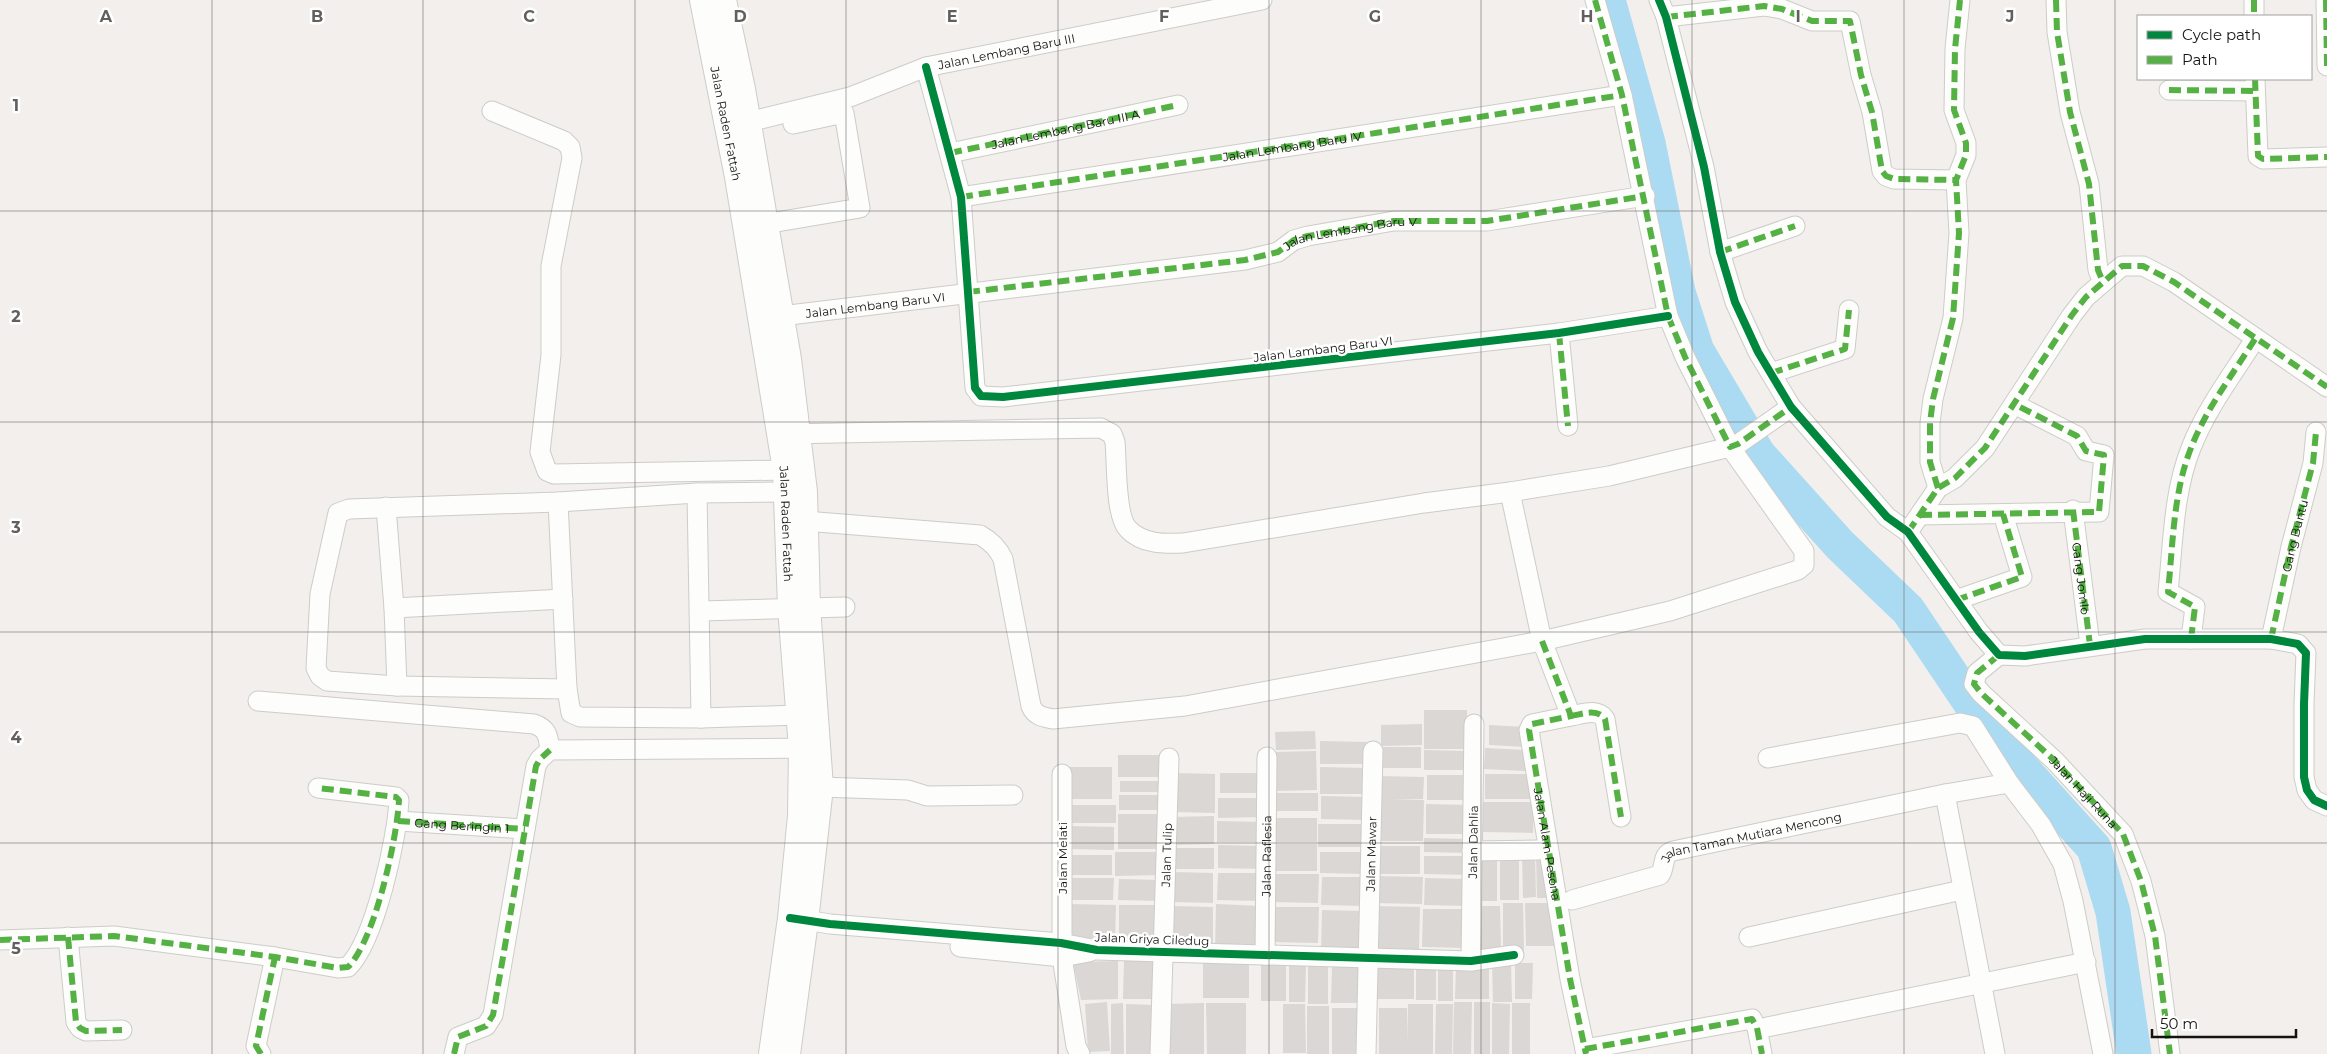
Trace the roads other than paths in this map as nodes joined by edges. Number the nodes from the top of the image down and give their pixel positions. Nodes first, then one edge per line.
1 (702, 0) edge
2 (724, 0) edge
3 (1262, 0) edge
4 (1595, 0) edge
5 (1960, 0) edge
6 (2056, 0) edge
7 (2254, 0) edge
8 (2326, 0) edge
9 (1662, 8) edge
10 (2254, 15) edge
11 (2327, 66) edge
12 (926, 67) junction
13 (2255, 85) edge
14 (2170, 90) dead end
15 (1622, 95) junction
16 (1178, 104) dead end
17 (492, 111) dead end
18 (739, 130) junction
19 (950, 153) junction
20 (2327, 157) edge
21 (1956, 180) junction
22 (1645, 196) junction
23 (961, 197) junction
24 (756, 225) junction
25 (1795, 226) dead end
26 (1720, 252) junction
27 (2102, 282) junction
28 (968, 292) junction
29 (1848, 310) dead end
30 (781, 316) junction
31 (1668, 316) junction
32 (1559, 333) junction
33 (2255, 339) junction
34 (1771, 373) junction
35 (2327, 387) edge
36 (2014, 404) junction
37 (1791, 407) junction
38 (1568, 426) dead end
39 (2316, 432) dead end
40 (788, 434) junction
41 (1734, 446) junction
42 (791, 485) junction
43 (1938, 488) junction
44 (1510, 492) junction
45 (697, 493) junction
46 (558, 502) junction
47 (386, 507) junction
48 (2073, 512) junction
49 (2003, 514) junction
50 (1920, 515) junction
51 (796, 520) junction
52 (1908, 532) junction
53 (562, 599) junction
54 (1956, 600) junction
55 (394, 608) junction
56 (799, 608) junction
57 (845, 608) dead end
58 (700, 611) junction
59 (2191, 639) junction
60 (2271, 639) junction
61 (1542, 641) junction
62 (2090, 646) junction
63 (2000, 655) junction
64 (397, 686) junction
65 (567, 689) junction
66 (258, 701) dead end
67 (799, 715) junction
68 (1571, 716) junction
69 (701, 718) junction
70 (1474, 724) dead end
71 (809, 748) junction
72 (550, 750) junction
73 (1374, 751) dead end
74 (1267, 757) dead end
75 (1169, 758) dead end
76 (1768, 758) dead end
77 (1062, 774) dead end
78 (2009, 783) junction
79 (821, 787) junction
80 (318, 788) dead end
81 (1945, 794) junction
82 (1013, 795) dead end
83 (2327, 806) edge
84 (1622, 817) dead end
85 (398, 821) junction
86 (526, 829) junction
87 (1538, 850) dead end
88 (1472, 851) junction
89 (1962, 890) junction
90 (1572, 900) dead end
91 (797, 924) junction
92 (68, 937) junction
93 (1749, 937) dead end
94 (0, 940) edge
95 (1062, 950) junction
96 (1164, 952) junction
97 (1265, 955) junction
98 (1514, 955) dead end
99 (275, 957) junction
100 (1367, 958) junction
101 (1471, 961) junction
102 (2086, 962) junction
103 (1982, 983) junction
104 (1767, 1027) dead end
105 (122, 1030) dead end
106 (1586, 1051) edge
107 (261, 1054) edge
108 (454, 1054) edge
109 (771, 1054) edge
110 (788, 1054) edge
111 (1080, 1054) edge
112 (1160, 1054) edge
113 (1366, 1054) edge
114 (1762, 1054) edge
115 (1995, 1054) edge
116 (2103, 1054) edge
117 (2170, 1054) edge

1 - 18 main road, Jalan Raden Fattah
2 - 18 main road, Jalan Raden Fattah
3 - 12 street, Jalan Lembang Baru III
4 - 15 street
5 - 21 street
6 - 27 street
7 - 10 street
8 - 11 street
9 - 21 street
9 - 26 street
12 - 18 street, Jalan Lembang Baru III
12 - 19 street
13 - 14 street
13 - 20 street
15 - 22 street
15 - 23 street, Jalan Lembang Baru IV
16 - 19 street, Jalan Lembang Baru III A
17 - 42 street
18 - 24 main road, Jalan Raden Fattah
18 - 24 street
19 - 23 street
21 - 43 street
22 - 28 street, Jalan Lembang Baru V
22 - 31 street
23 - 28 street
24 - 30 main road, Jalan Raden Fattah
24 - 40 main road, Jalan Raden Fattah
25 - 26 street
26 - 34 street
27 - 33 street
27 - 36 street
28 - 30 street, Jalan Lembang Baru VI
28 - 32 street, Jalan Lambang Baru VI
29 - 34 street
30 - 40 main road, Jalan Raden Fattah
31 - 32 street, Jalan Lambang Baru VI
31 - 41 street
32 - 38 street
33 - 35 street
33 - 59 street
34 - 37 street
36 - 43 street
36 - 48 street
37 - 41 street
37 - 52 street
39 - 60 street, Gang Buntu
40 - 42 main road, Jalan Raden Fattah
40 - 44 street
41 - 44 street
41 - 61 street
42 - 45 street
42 - 51 main road, Jalan Raden Fattah
43 - 50 street
44 - 61 street
45 - 46 street
45 - 58 street
46 - 47 street
46 - 53 street
47 - 55 street
47 - 64 street
48 - 49 street
48 - 62 street, Gang Jomlo
49 - 50 street
49 - 54 street
50 - 52 street
51 - 56 main road, Jalan Raden Fattah
51 - 61 street
52 - 54 street
53 - 55 street
53 - 65 street
54 - 63 street
55 - 64 street
56 - 57 street
56 - 58 street
56 - 67 main road, Jalan Raden Fattah
56 - 71 main road, Jalan Raden Fattah
58 - 69 street
59 - 60 street
59 - 62 street
60 - 83 street
61 - 68 street
62 - 63 street
63 - 117 street, Jalan Haji Runa
64 - 65 street
65 - 69 street
66 - 72 street
67 - 69 street
67 - 71 main road, Jalan Raden Fattah
68 - 84 street
68 - 106 street, Jalan Alam Pesona
70 - 88 street, Jalan Dahlia
71 - 72 street
71 - 79 main road, Jalan Raden Fattah
71 - 91 main road, Jalan Raden Fattah
72 - 86 street
73 - 100 street, Jalan Mawar
74 - 97 street, Jalan Raflesia
75 - 96 street, Jalan Tulip
76 - 78 street
77 - 95 street, Jalan Melati
78 - 81 street, Jalan Taman Mutiara Mencong
78 - 102 street
79 - 82 street
79 - 91 main road, Jalan Raden Fattah
80 - 85 street
81 - 89 street
81 - 90 street, Jalan Taman Mutiara Mencong
85 - 86 street, Gang Beringin 1
85 - 99 street
86 - 108 street
87 - 88 street
88 - 101 street, Jalan Dahlia
89 - 93 street
89 - 103 street
91 - 95 street, Jalan Griya Ciledug
91 - 109 main road, Jalan Raden Fattah
91 - 110 main road, Jalan Raden Fattah
92 - 94 street
92 - 99 street
92 - 105 street
95 - 96 street, Jalan Griya Ciledug
95 - 111 street
96 - 97 street, Jalan Griya Ciledug
96 - 112 street, Jalan Tulip
97 - 100 street, Jalan Griya Ciledug
98 - 101 street, Jalan Griya Ciledug
99 - 107 street
100 - 101 street, Jalan Griya Ciledug
100 - 113 street, Jalan Mawar
102 - 103 street
102 - 116 street
103 - 104 street
103 - 115 street
106 - 114 street

